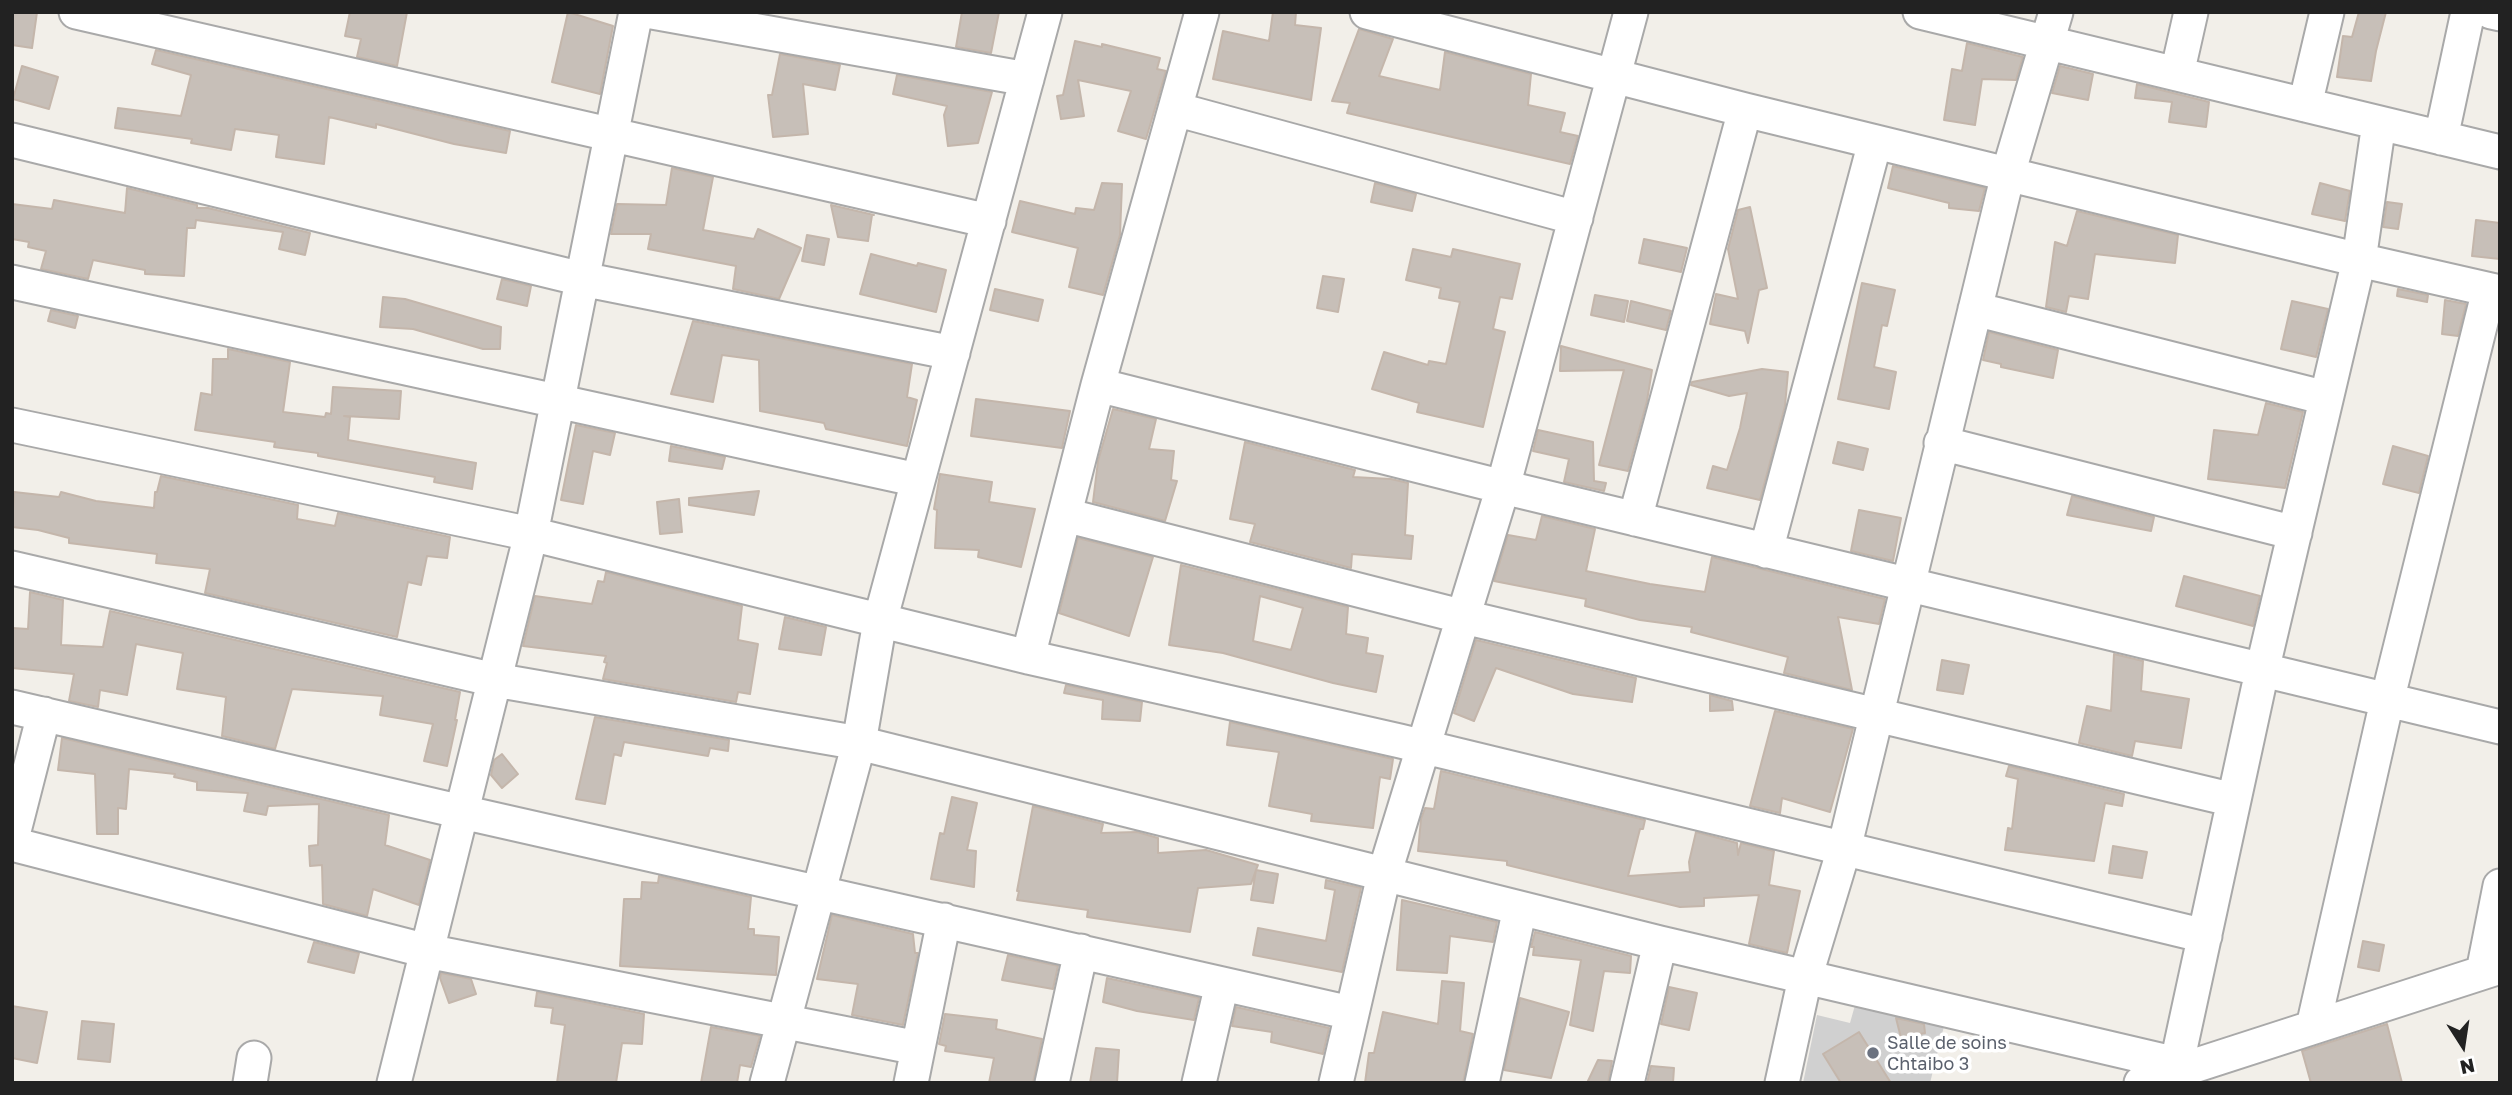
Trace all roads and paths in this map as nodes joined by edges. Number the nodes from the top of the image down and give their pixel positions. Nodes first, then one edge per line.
1 (76, 12) edge
2 (636, 12) edge
3 (652, 12) edge
4 (1045, 12) edge
5 (1202, 12) edge
6 (1367, 12) edge
7 (1631, 12) edge
8 (1920, 12) edge
9 (2191, 12) edge
10 (2327, 12) edge
11 (2468, 12) edge
12 (2491, 12) edge
13 (2500, 14) edge
14 (2052, 28) edge
15 (2177, 74) junction
16 (1614, 77) junction
17 (1027, 79) junction
18 (2305, 105) junction
19 (1175, 109) junction
20 (1745, 110) junction
21 (2379, 122) junction
22 (611, 135) junction
23 (2441, 138) junction
24 (12, 141) edge
25 (1875, 142) junction
26 (2500, 152) edge
27 (2008, 174) junction
28 (1576, 218) junction
29 (989, 221) junction
30 (2359, 260) junction
31 (582, 279) junction
32 (12, 282) edge
33 (2494, 291) edge
34 (1975, 309) junction
35 (953, 353) junction
36 (1098, 385) junction
37 (2326, 398) junction
38 (557, 402) junction
39 (12, 425) edge
40 (1941, 443) junction
41 (918, 480) junction
42 (1503, 487) junction
43 (1065, 514) junction
44 (1636, 519) junction
45 (2295, 533) junction
46 (531, 534) junction
47 (1766, 551) junction
48 (12, 568) edge
49 (1906, 585) junction
50 (1464, 617) junction
51 (880, 621) junction
52 (1028, 657) junction
53 (2262, 671) junction
54 (495, 680) junction
55 (2387, 701) junction
56 (12, 706) edge
57 (44, 714) junction
58 (1876, 714) junction
59 (2500, 727) edge
60 (859, 743) junction
61 (1424, 747) junction
62 (2234, 800) junction
63 (462, 812) junction
64 (12, 841) edge
65 (1844, 849) junction
66 (1384, 875) junction
67 (2500, 887) edge
68 (819, 892) junction
69 (1520, 908) junction
70 (944, 920) junction
71 (2205, 936) junction
72 (1660, 943) junction
73 (427, 950) junction
74 (1081, 951) junction
75 (2491, 970) edge
76 (1805, 978) junction
77 (1222, 984) junction
78 (1351, 1013) junction
79 (784, 1020) junction
80 (2313, 1027) junction
81 (918, 1048) junction
82 (2176, 1068) junction
83 (394, 1083) edge
84 (767, 1083) edge
85 (911, 1083) edge
86 (1052, 1083) edge
87 (1199, 1083) edge
88 (1336, 1083) edge
89 (1482, 1083) edge
90 (1627, 1083) edge
91 (1782, 1083) edge
92 (2141, 1083) edge

1 - 22 street
2 - 22 street
3 - 17 street
4 - 17 street
5 - 19 street
6 - 16 street
7 - 16 street
8 - 14 street
9 - 15 street
10 - 18 street
11 - 23 street
12 - 13 street
14 - 15 street
14 - 27 street
15 - 18 street
16 - 20 street
16 - 28 street
17 - 29 street
18 - 21 street
19 - 28 street
19 - 36 street
20 - 25 street
20 - 44 street
21 - 23 street
21 - 30 street
22 - 29 street
22 - 31 street
23 - 26 street
24 - 31 street
25 - 27 street
25 - 47 street
27 - 30 street
27 - 34 street
28 - 42 street
29 - 35 street
30 - 33 street
30 - 37 street
31 - 35 street
31 - 38 street
32 - 38 street
33 - 55 street
34 - 37 street
34 - 40 street
35 - 41 street
36 - 42 street
36 - 43 street
37 - 45 street
38 - 41 street
38 - 46 street
39 - 46 street
40 - 45 street
40 - 49 street
41 - 51 street
42 - 44 street
42 - 50 street
43 - 50 street
43 - 52 street
44 - 47 street
45 - 53 street
46 - 51 street
46 - 54 street
47 - 49 street
48 - 54 street
49 - 53 street
49 - 58 street
50 - 58 street
50 - 61 street
51 - 52 street
51 - 60 street
52 - 61 street
53 - 55 street
53 - 62 street
54 - 60 street
54 - 63 street
55 - 59 street
55 - 80 street
56 - 57 street
57 - 63 street
57 - 64 street
58 - 62 street
58 - 65 street
60 - 66 street
60 - 68 street
61 - 65 street
61 - 66 street
62 - 71 street
63 - 68 street
63 - 73 street
64 - 73 street
65 - 71 street
65 - 76 street
66 - 69 street
66 - 78 street
67 - 75 street
68 - 70 street
68 - 79 street
69 - 72 street
69 - 89 street
70 - 74 street
70 - 81 street
71 - 82 street
72 - 76 street
72 - 90 street
73 - 79 street
73 - 83 street
74 - 77 street
74 - 86 street
75 - 80 street
76 - 82 street
76 - 91 street
77 - 78 street
77 - 87 street
78 - 88 street
79 - 81 street
79 - 84 street
80 - 82 street
81 - 85 street
82 - 92 street

